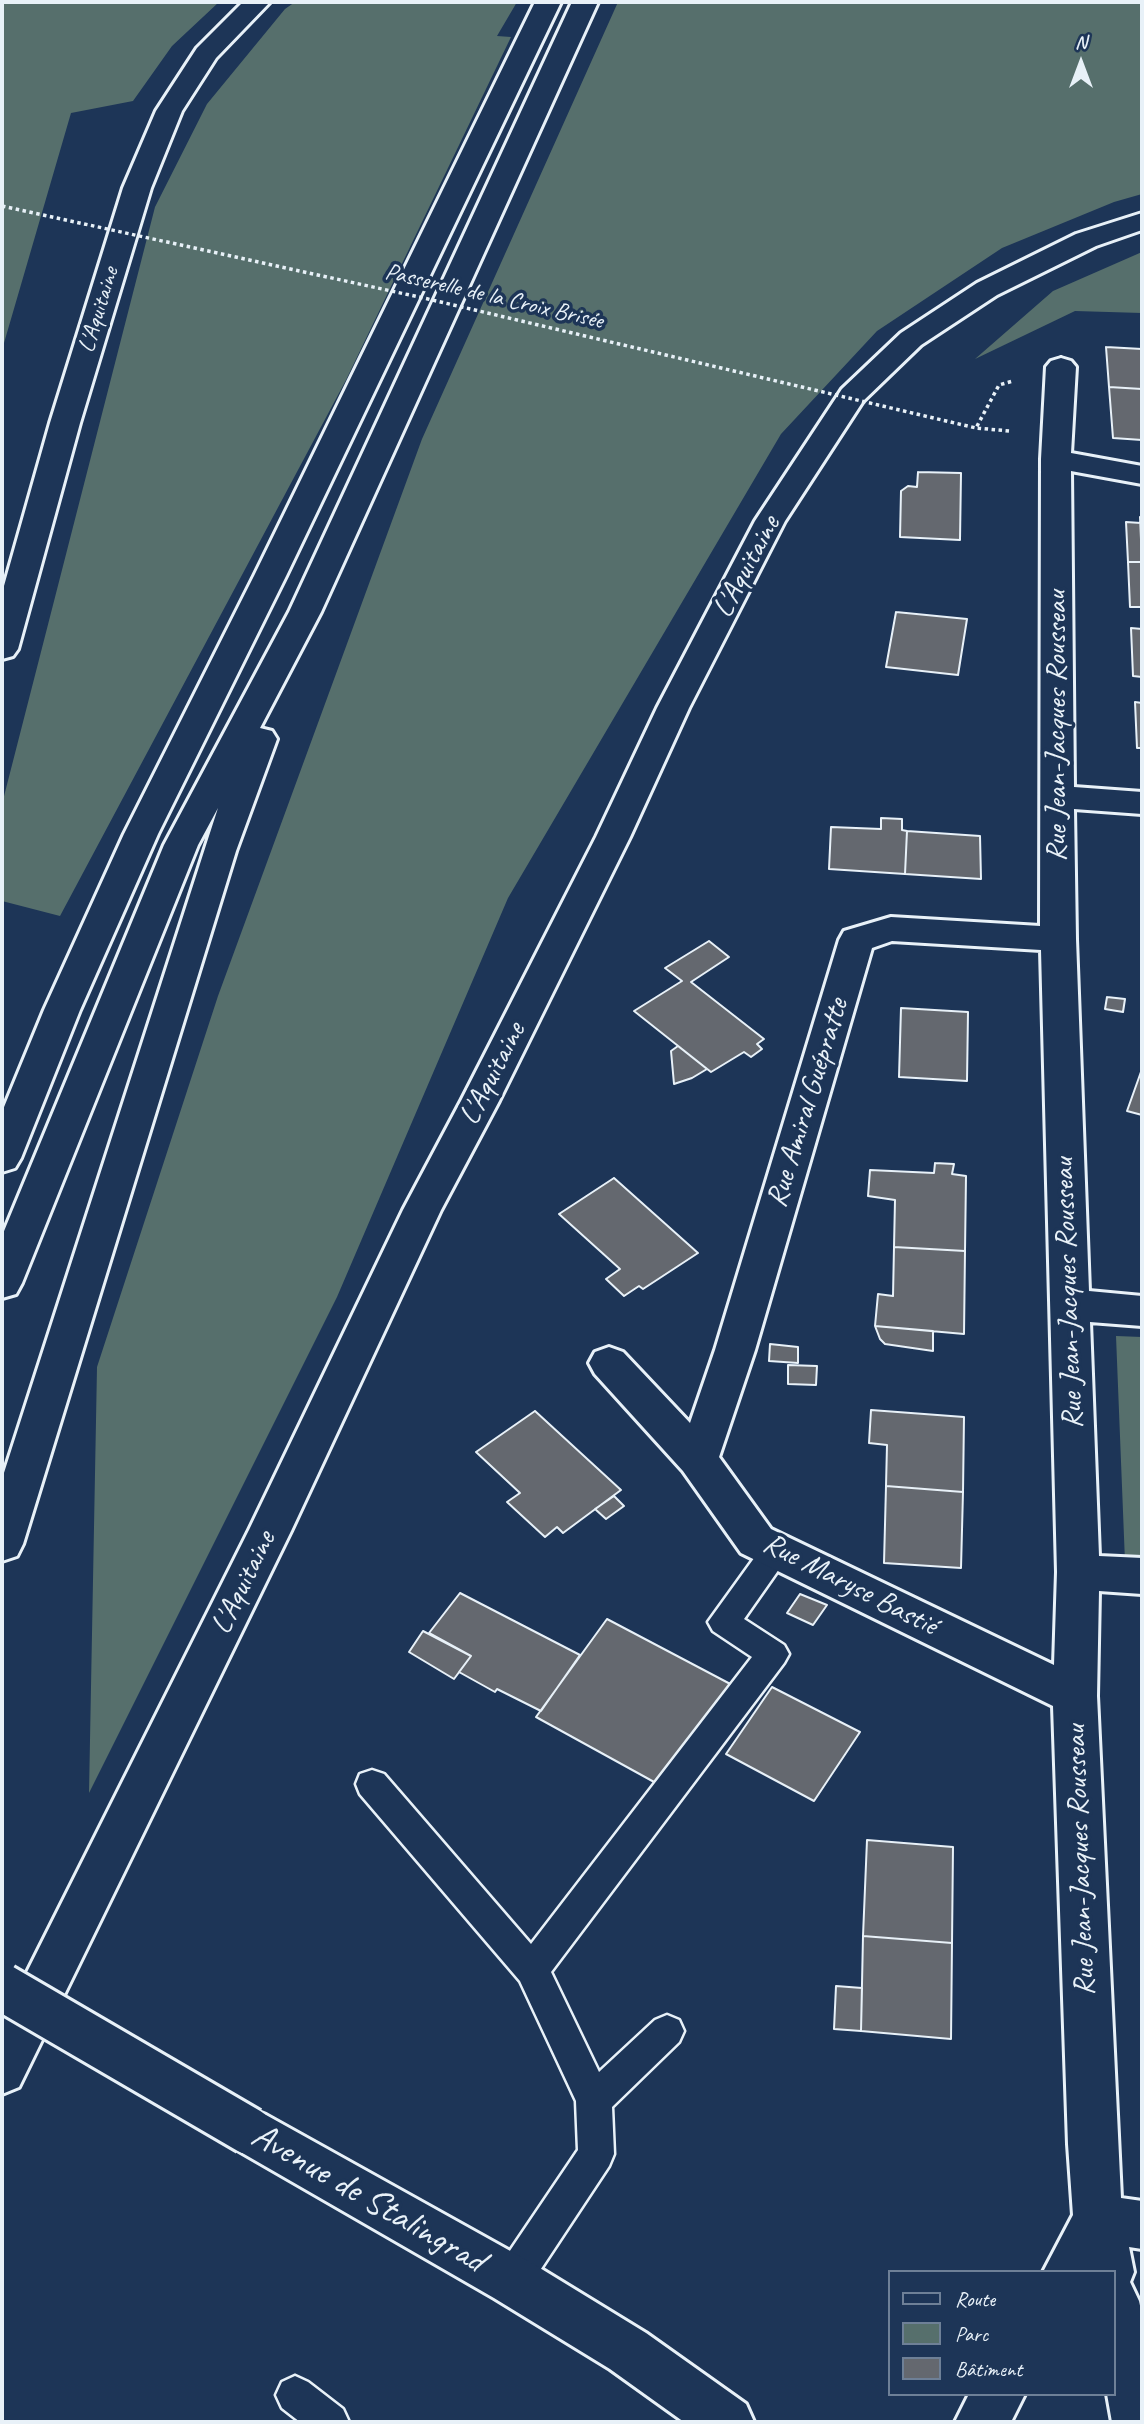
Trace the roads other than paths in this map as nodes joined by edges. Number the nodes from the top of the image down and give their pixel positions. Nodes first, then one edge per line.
1 (257, 2) edge
2 (548, 2) edge
3 (585, 2) edge
4 (1142, 221) edge
5 (1060, 367) dead end
6 (1056, 459) junction
7 (1142, 475) edge
8 (305, 612) junction
9 (2, 649) edge
10 (1057, 797) junction
11 (1142, 803) edge
12 (1058, 939) junction
13 (2, 1158) edge
14 (2, 1283) edge
15 (1069, 1306) junction
16 (1142, 1311) edge
17 (609, 1363) dead end
18 (698, 1459) junction
19 (2, 1544) edge
20 (776, 1552) junction
21 (1078, 1572) junction
22 (1142, 1576) edge
23 (1075, 1696) junction
24 (372, 1784) dead end
25 (532, 1970) junction
26 (2, 1987) edge
27 (667, 2031) dead end
28 (2, 2070) edge
29 (593, 2100) junction
30 (1120, 2222) edge
31 (1070, 2270) edge
32 (1109, 2270) edge
33 (512, 2280) junction
34 (1116, 2315) edge
35 (295, 2395) dead end
36 (998, 2396) edge
37 (1128, 2400) edge
38 (330, 2422) edge
39 (728, 2422) edge
40 (981, 2422) edge

1 - 9 main road, L'Aquitaine
2 - 13 main road
3 - 8 main road
4 - 28 main road, L'Aquitaine
5 - 6 main road, Rue Jean-Jacques Rousseau
6 - 7 main road
6 - 10 main road, Rue Jean-Jacques Rousseau
8 - 14 main road
8 - 19 main road
10 - 11 main road
10 - 12 main road, Rue Jean-Jacques Rousseau
12 - 15 main road, Rue Jean-Jacques Rousseau
12 - 18 main road, Rue Amiral Guépratte
15 - 16 main road
15 - 21 main road, Rue Jean-Jacques Rousseau
17 - 18 main road, Rue Maryse Bastié
18 - 20 main road, Rue Maryse Bastié
20 - 23 main road, Rue Maryse Bastié
20 - 25 lane
21 - 22 main road
21 - 23 main road, Rue Jean-Jacques Rousseau
23 - 30 main road, Rue Jean-Jacques Rousseau
24 - 25 lane
25 - 29 lane
26 - 33 main road, Avenue de Stalingrad, bridge
27 - 29 lane
29 - 33 lane
30 - 31 main road
30 - 32 main road, Rue Jean-Jacques Rousseau
33 - 39 main road, Avenue de Stalingrad
34 - 37 main road
35 - 38 lane
36 - 40 main road

